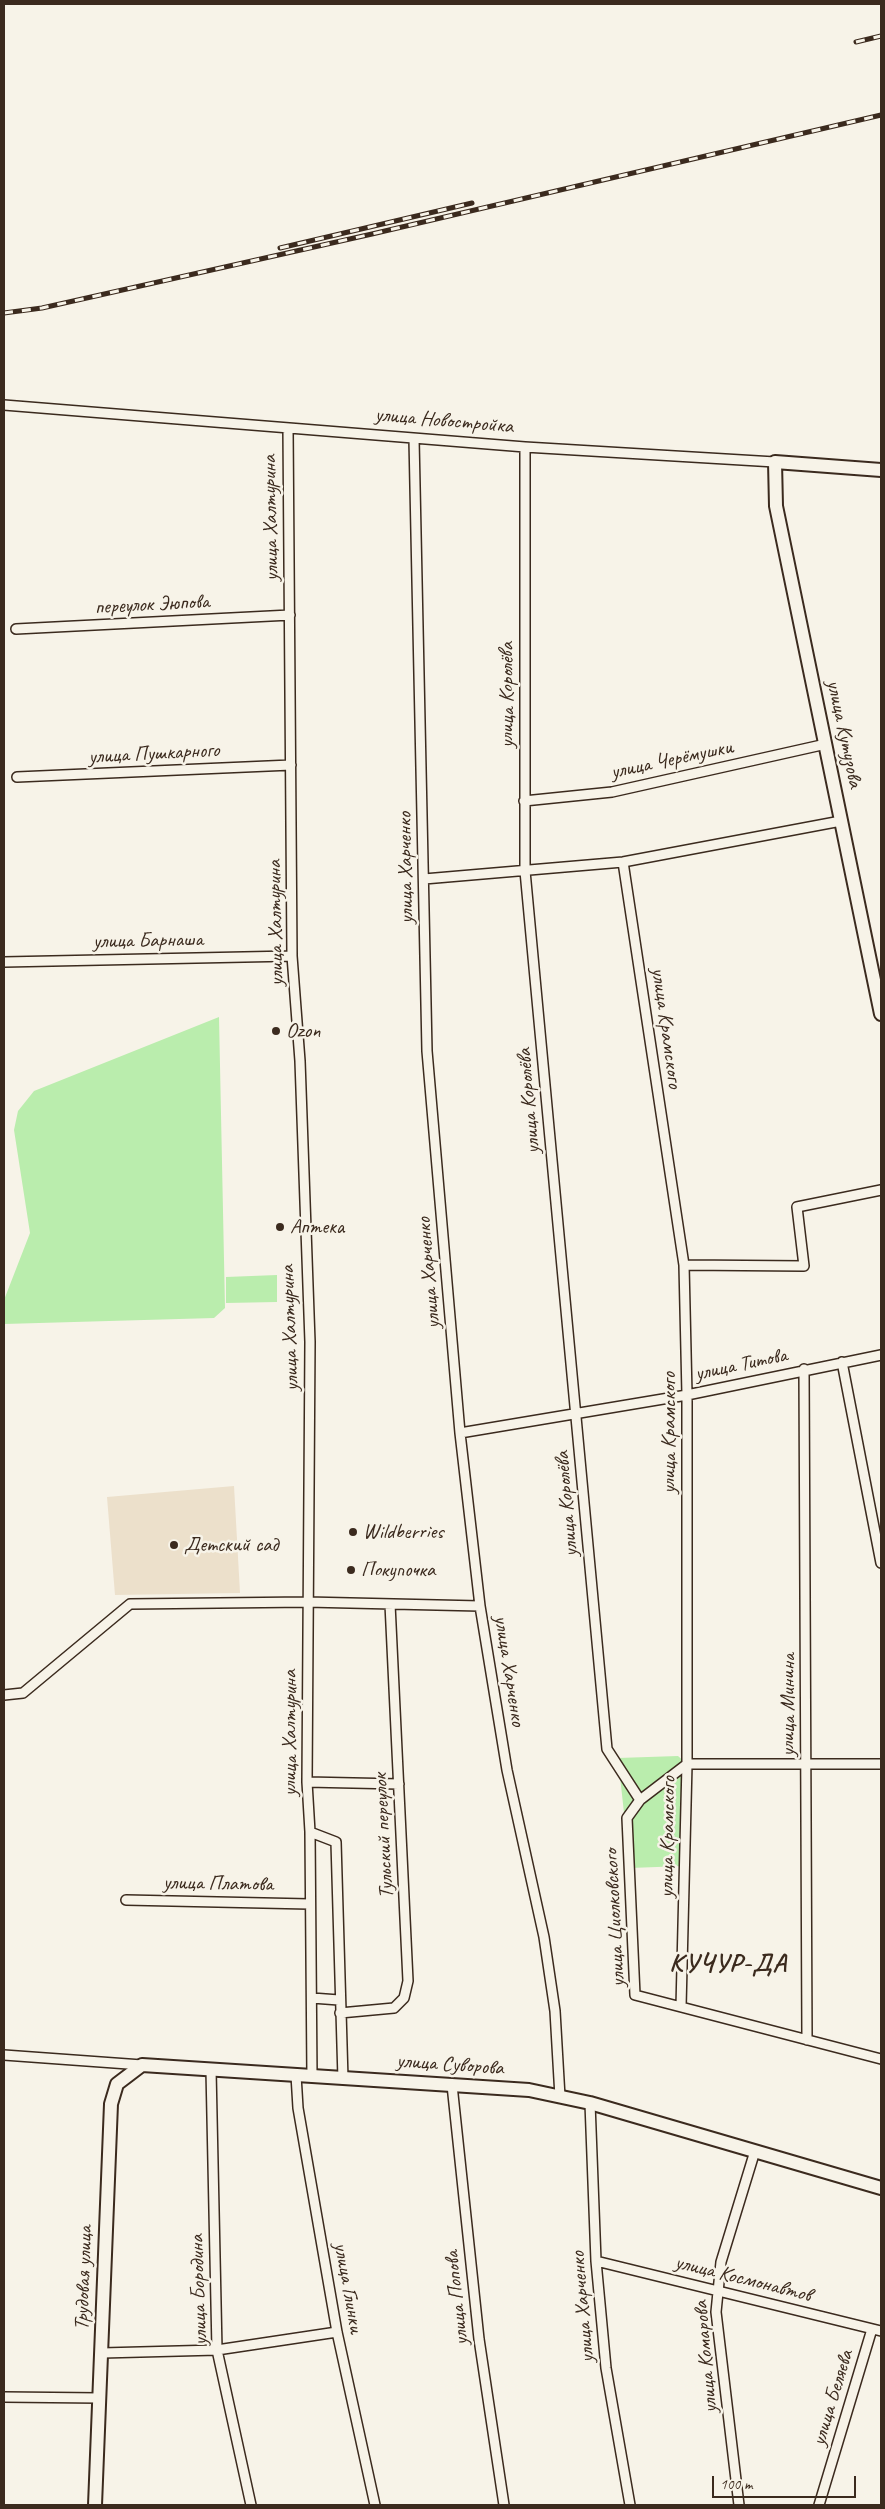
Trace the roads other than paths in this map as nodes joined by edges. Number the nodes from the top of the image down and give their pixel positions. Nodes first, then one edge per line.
1 (4, 405) edge
2 (288, 428) junction
3 (414, 438) junction
4 (525, 447) junction
5 (775, 462) junction
6 (881, 470) edge
7 (290, 615) junction
8 (16, 629) dead end
9 (826, 744) junction
10 (291, 765) junction
11 (17, 777) dead end
12 (524, 801) junction
13 (841, 821) junction
14 (624, 862) junction
15 (525, 871) junction
16 (424, 879) junction
17 (292, 956) junction
18 (4, 962) edge
19 (881, 1014) edge
20 (881, 1190) edge
21 (684, 1265) junction
22 (881, 1355) edge
23 (842, 1362) junction
24 (804, 1369) junction
25 (687, 1395) junction
26 (576, 1413) junction
27 (460, 1433) junction
28 (881, 1563) edge
29 (307, 1602) junction
30 (390, 1604) junction
31 (480, 1606) junction
32 (4, 1696) edge
33 (687, 1764) junction
34 (805, 1764) junction
35 (881, 1764) edge
36 (307, 1782) junction
37 (399, 1784) junction
38 (640, 1800) junction
39 (310, 1832) junction
40 (126, 1900) dead end
41 (309, 1904) junction
42 (312, 1998) junction
43 (339, 2000) junction
44 (681, 2007) junction
45 (340, 2013) junction
46 (807, 2040) junction
47 (4, 2055) edge
48 (881, 2059) edge
49 (142, 2065) junction
50 (210, 2070) junction
51 (296, 2075) junction
52 (312, 2077) junction
53 (343, 2079) junction
54 (452, 2085) junction
55 (560, 2096) junction
56 (590, 2103) junction
57 (755, 2151) junction
58 (881, 2188) edge
59 (596, 2261) junction
60 (717, 2290) junction
61 (877, 2330) edge
62 (337, 2332) junction
63 (217, 2350) junction
64 (102, 2353) junction
65 (4, 2397) edge
66 (98, 2398) junction
67 (95, 2505) edge
68 (251, 2505) edge
69 (375, 2505) edge
70 (504, 2505) edge
71 (630, 2505) edge
72 (739, 2505) edge
73 (819, 2505) edge

1 - 2 street, улица Новостройка
2 - 3 street, улица Новостройка
2 - 7 street, улица Халтурина
3 - 4 street, улица Новостройка
3 - 16 street, улица Харченко
4 - 5 street, улица Новостройка
4 - 12 street, улица Королёва
5 - 6 main road, улица Новостройка
5 - 9 main road, улица Кутузова
7 - 8 street, переулок Эюпова
7 - 10 street, улица Халтурина
9 - 12 street, улица Черёмушки
9 - 13 main road, улица Кутузова
10 - 11 street, улица Пушкарного
10 - 17 street, улица Халтурина
12 - 15 street, улица Королёва
13 - 14 street
13 - 19 main road, улица Кутузова
14 - 15 street
14 - 21 street, улица Крамского
15 - 16 street
15 - 26 street, улица Королёва
16 - 27 street, улица Харченко
17 - 18 street, улица Барнаша
17 - 29 street, улица Халтурина
20 - 21 street
21 - 25 street, улица Крамского
22 - 23 street, улица Титова
23 - 24 street, улица Титова
23 - 28 street
24 - 25 street, улица Титова
24 - 34 street, улица Минина
25 - 26 street, улица Титова
25 - 33 street, улица Крамского
26 - 27 street, улица Титова
26 - 38 street, улица Королёва
27 - 31 street, улица Харченко
29 - 30 street
29 - 32 street
29 - 36 street, улица Халтурина
30 - 31 street
30 - 37 street, Тульский переулок
31 - 55 street, улица Харченко
33 - 34 street
33 - 38 street
33 - 44 street, улица Крамского
34 - 35 street
34 - 46 street, улица Минина
36 - 37 street
36 - 39 street, улица Халтурина
37 - 45 street, Тульский переулок
38 - 44 street, улица Циолковского
39 - 41 street, улица Халтурина
39 - 43 street
40 - 41 street, улица Платова
41 - 42 street, улица Халтурина
42 - 43 street
42 - 52 street, улица Халтурина
43 - 45 street
44 - 46 street, улица Циолковского
45 - 53 street
46 - 48 street, улица Циолковского
47 - 49 street, улица Суворова
49 - 50 main road, улица Суворова
49 - 64 main road, Трудовая улица
50 - 51 main road, улица Суворова
50 - 63 street, улица Бородина
51 - 52 main road, улица Суворова
51 - 62 street, улица Глинки
52 - 53 main road, улица Суворова
53 - 54 main road, улица Суворова
54 - 55 main road, улица Суворова
54 - 70 street, улица Попова
55 - 56 main road, улица Суворова
56 - 57 main road, улица Суворова
56 - 59 street, улица Харченко
57 - 58 main road, улица Суворова
57 - 60 street, улица Комарова
59 - 60 street, улица Космонавтов
59 - 71 street, улица Харченко
60 - 61 street, улица Космонавтов
60 - 72 street, улица Комарова
61 - 73 street, улица Беляева
62 - 63 street
62 - 69 street, улица Глинки
63 - 64 street
63 - 68 street, улица Бородина
64 - 66 main road, Трудовая улица
65 - 66 street
66 - 67 main road, Трудовая улица

